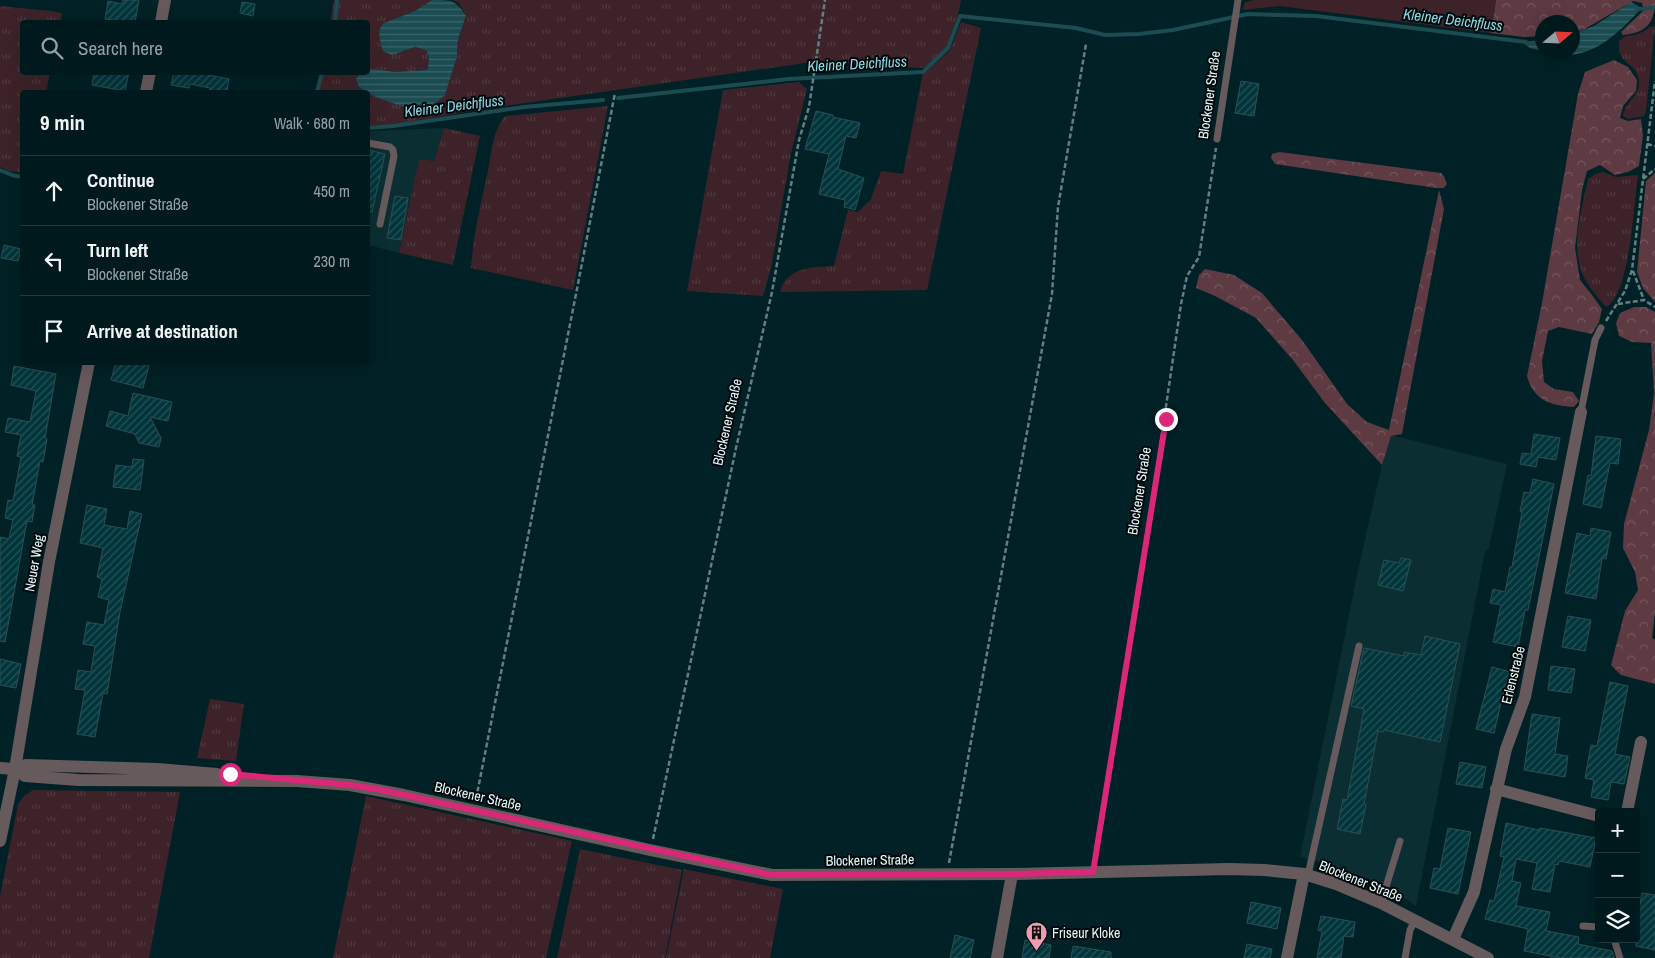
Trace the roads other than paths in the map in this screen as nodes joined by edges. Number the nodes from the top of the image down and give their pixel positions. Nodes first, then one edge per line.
1 (165, 0) edge
2 (1237, 3) edge
3 (161, 20) edge
4 (149, 75) edge
5 (146, 90) edge
6 (1217, 140) road end
7 (370, 143) edge
8 (380, 224) dead end
9 (1601, 328) road end
10 (88, 365) edge
11 (1581, 412) joint
12 (1359, 646) dead end
13 (1641, 742) dead end
14 (0, 768) edge
15 (15, 769) junction
16 (1496, 789) junction
17 (1629, 808) edge
18 (1595, 815) edge
19 (0, 841) edge
20 (1400, 842) dead end
21 (1012, 874) junction
22 (1306, 875) junction
23 (1381, 903) junction
24 (1415, 920) junction
25 (1583, 926) dead end
26 (1595, 926) edge
27 (1453, 939) junction
28 (1615, 943) edge
29 (997, 958) edge
30 (1287, 958) edge
31 (1405, 958) edge
32 (1488, 958) edge
33 (1620, 958) edge

1 - 3 street
2 - 6 lane, Blockener Straße
4 - 5 street
7 - 8 lane
9 - 11 lane
10 - 15 street, Neuer Weg
11 - 16 street, Erlenstraße
12 - 22 lane
13 - 17 street
14 - 15 street, Blockener Straße
15 - 19 street, Neuer Weg
15 - 21 street, Blockener Straße
16 - 18 street
16 - 27 street, Erlenstraße
20 - 23 lane
21 - 22 street, Blockener Straße
21 - 29 street
22 - 23 street, Blockener Straße
22 - 30 street
23 - 24 street, Blockener Straße
24 - 27 street, Blockener Straße
24 - 31 lane
25 - 26 lane
27 - 32 street, Blockener Straße
28 - 33 lane

